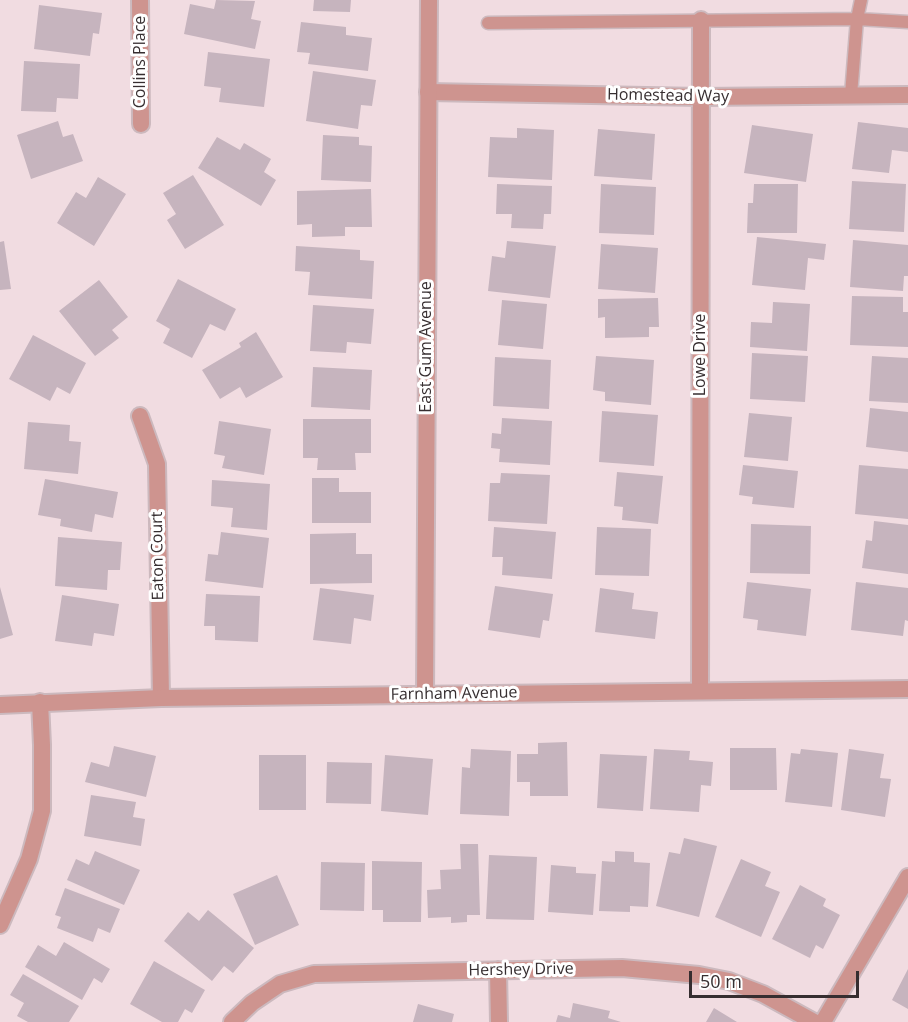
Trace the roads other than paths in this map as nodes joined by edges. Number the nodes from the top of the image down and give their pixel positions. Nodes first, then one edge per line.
1 (140, 0) edge
2 (429, 0) edge
3 (861, 0) edge
4 (857, 19) junction
5 (700, 20) junction
6 (908, 22) edge
7 (489, 23) dead end
8 (428, 92) junction
9 (908, 95) edge
10 (851, 96) junction
11 (701, 97) junction
12 (141, 124) dead end
13 (140, 416) dead end
14 (908, 689) edge
15 (700, 691) junction
16 (425, 695) junction
17 (161, 698) junction
18 (40, 702) junction
19 (0, 705) edge
20 (908, 877) edge
21 (0, 925) edge
22 (498, 970) junction
23 (232, 1022) edge
24 (499, 1022) edge
25 (814, 1022) edge
26 (823, 1022) edge

1 - 12 street, Collins Place
2 - 8 street, East Gum Avenue
3 - 4 lane
4 - 5 lane
4 - 6 lane
4 - 10 lane
5 - 7 lane
5 - 11 street, Lowe Drive
8 - 11 street, Homestead Way
8 - 16 street, East Gum Avenue
9 - 10 street, Homestead Way
10 - 11 street, Homestead Way
11 - 15 street, Lowe Drive
13 - 17 street, Eaton Court
14 - 15 street, Farnham Avenue
15 - 16 street, Farnham Avenue
16 - 17 street, Farnham Avenue
17 - 18 street, Farnham Avenue
18 - 19 street, Farnham Avenue
18 - 21 street
20 - 26 street
22 - 23 street, Hershey Drive
22 - 24 street
22 - 25 street, Hershey Drive

